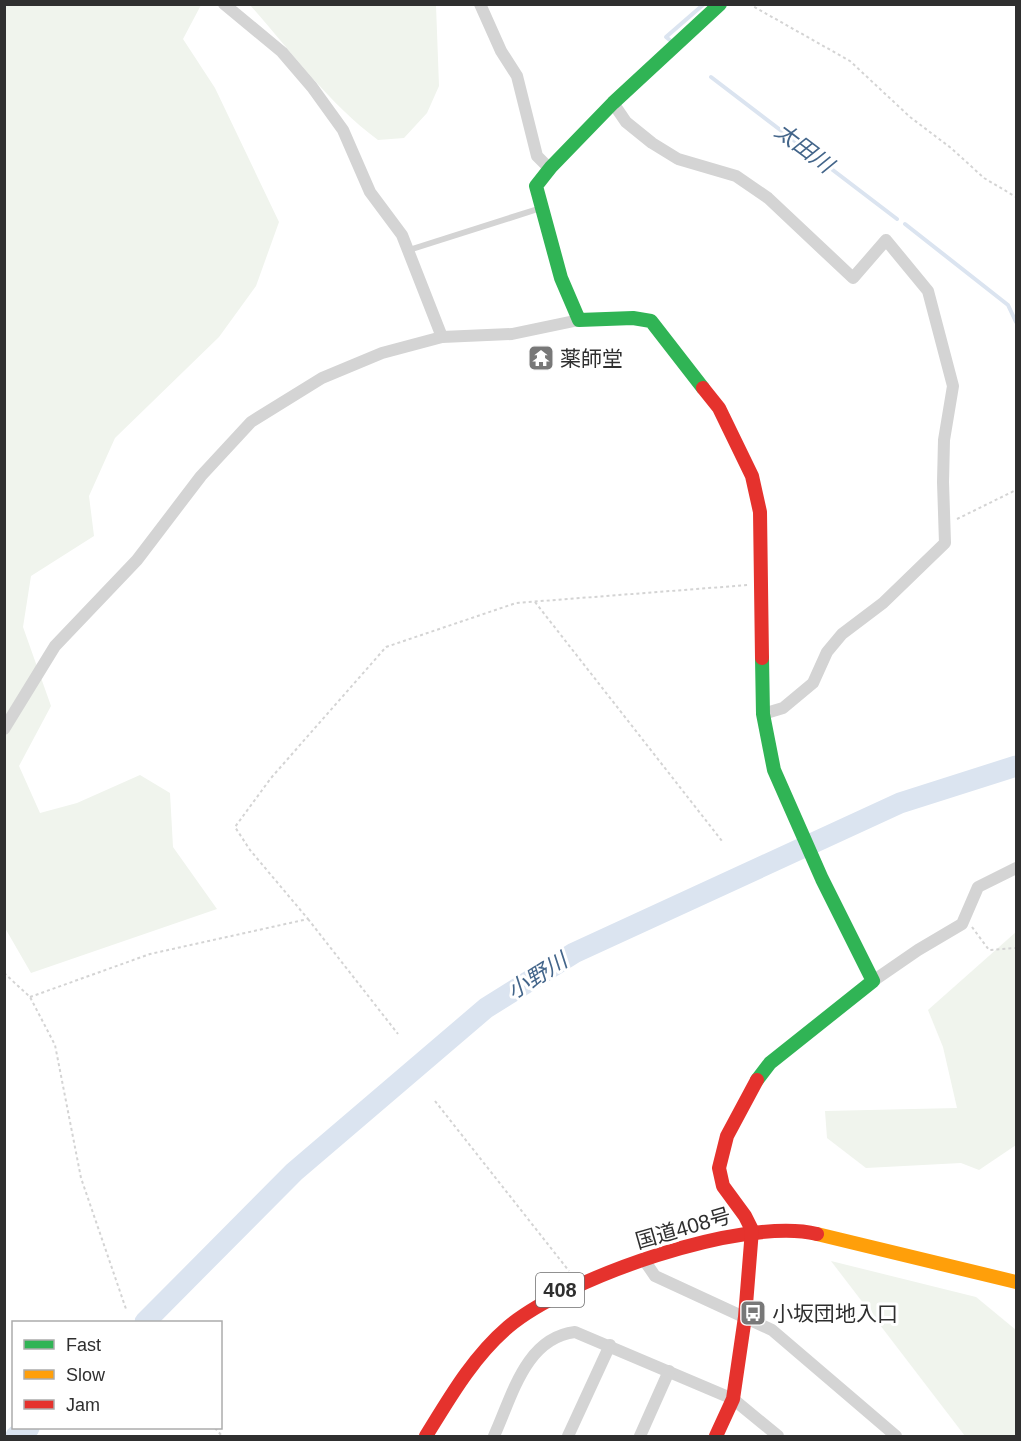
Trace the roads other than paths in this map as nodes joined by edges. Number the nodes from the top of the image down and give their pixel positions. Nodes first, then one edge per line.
1 (224, 4) edge
2 (480, 4) edge
3 (720, 4) edge
4 (613, 103) junction
5 (548, 167) junction
6 (541, 208) junction
7 (409, 250) junction
8 (579, 320) junction
9 (442, 337) junction
10 (764, 714) junction
11 (4, 729) edge
12 (1017, 867) edge
13 (873, 981) junction
14 (752, 1230) junction
15 (644, 1260) junction
16 (1017, 1282) edge
17 (745, 1317) junction
18 (610, 1345) junction
19 (669, 1371) junction
20 (733, 1399) junction
21 (426, 1437) edge
22 (494, 1437) edge
23 (568, 1437) edge
24 (640, 1437) edge
25 (716, 1437) edge
26 (778, 1437) edge
27 (896, 1437) edge

1 - 7 street
2 - 5 street
3 - 4 main road
4 - 5 main road
4 - 10 street
5 - 6 main road
6 - 7 lane
6 - 8 main road
7 - 9 street
8 - 9 street
8 - 10 main road
9 - 11 street
10 - 13 main road
12 - 13 street
13 - 14 main road
14 - 15 main road, 国道408号 / 408
14 - 16 main road, 国道408号 / 408
14 - 17 main road
15 - 17 street
15 - 21 main road, 国道408号 / 408
17 - 20 main road
17 - 27 street
18 - 19 street
18 - 22 street
18 - 23 street
19 - 20 street
19 - 24 street
20 - 25 main road
20 - 26 street

